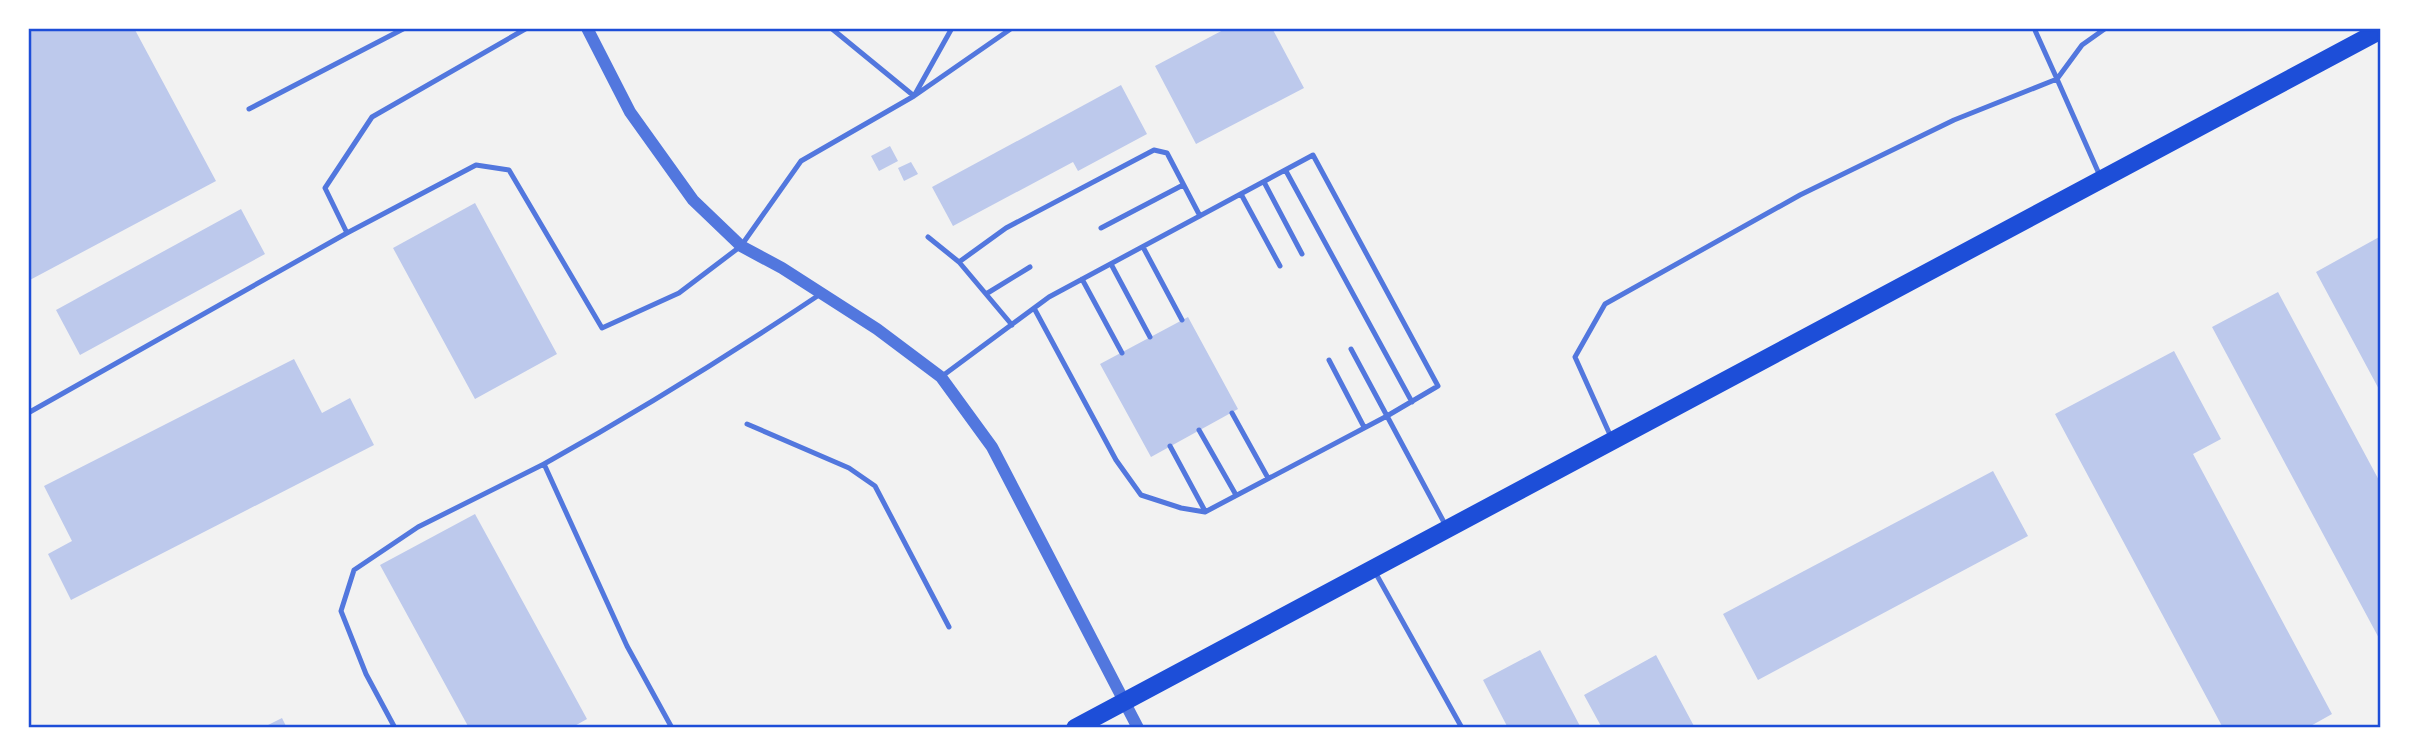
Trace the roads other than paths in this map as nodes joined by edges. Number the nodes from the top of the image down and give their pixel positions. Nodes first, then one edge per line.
1 (405, 28) edge
2 (527, 28) edge
3 (587, 28) edge
4 (831, 28) edge
5 (952, 28) edge
6 (1012, 28) edge
7 (2034, 28) edge
8 (2106, 28) edge
9 (2381, 30) edge
10 (2057, 79) junction
11 (914, 96) junction
12 (248, 109) dead end
13 (1286, 171) junction
14 (2101, 179) junction
15 (1264, 182) junction
16 (1183, 185) junction
17 (1241, 194) junction
18 (1200, 216) junction
19 (1101, 228) dead end
20 (347, 233) junction
21 (928, 237) dead end
22 (741, 246) junction
23 (1143, 247) junction
24 (1302, 254) dead end
25 (959, 262) junction
26 (1111, 264) junction
27 (1280, 266) dead end
28 (1030, 267) dead end
29 (1082, 279) junction
30 (822, 293) junction
31 (986, 294) junction
32 (1034, 308) junction
33 (1182, 320) dead end
34 (1012, 325) junction
35 (1150, 337) dead end
36 (1351, 349) dead end
37 (1122, 353) dead end
38 (1329, 360) dead end
39 (941, 377) junction
40 (1412, 402) junction
41 (1232, 412) dead end
42 (28, 413) edge
43 (1387, 416) junction
44 (747, 424) dead end
45 (1364, 427) junction
46 (1199, 430) dead end
47 (1612, 441) junction
48 (1170, 446) dead end
49 (544, 464) junction
50 (1268, 478) junction
51 (1236, 495) junction
52 (1205, 512) junction
53 (1447, 529) junction
54 (1373, 569) junction
55 (949, 627) dead end
56 (1124, 702) junction
57 (395, 728) edge
58 (672, 728) edge
59 (1075, 728) edge
60 (1138, 728) edge
61 (1462, 728) edge

1 - 12 lane
2 - 20 lane
3 - 22 street
4 - 11 lane
5 - 11 lane
6 - 11 lane
7 - 10 lane
8 - 10 lane
9 - 14 main road
10 - 14 lane
10 - 47 lane
11 - 22 lane
13 - 15 lane
13 - 40 lane
13 - 40 lane
14 - 47 main road
15 - 17 lane
15 - 24 lane
16 - 18 lane
16 - 19 lane
16 - 25 lane
17 - 18 lane
17 - 27 lane
18 - 23 lane
20 - 22 lane
20 - 42 lane
21 - 25 lane
22 - 30 street
23 - 26 lane
23 - 33 lane
25 - 31 lane
26 - 29 lane
26 - 35 lane
28 - 31 lane
29 - 32 lane
29 - 37 lane
30 - 39 street
30 - 49 lane
31 - 34 lane
32 - 34 lane
32 - 52 lane
34 - 39 lane
36 - 43 lane
38 - 45 lane
39 - 56 street
40 - 43 lane
41 - 50 lane
43 - 45 lane
43 - 53 lane
44 - 55 lane
45 - 50 lane
46 - 51 lane
47 - 53 main road
48 - 52 lane
49 - 57 lane
49 - 58 lane
50 - 51 lane
51 - 52 lane
53 - 54 main road
54 - 56 main road
54 - 61 lane
56 - 59 main road
56 - 60 street

